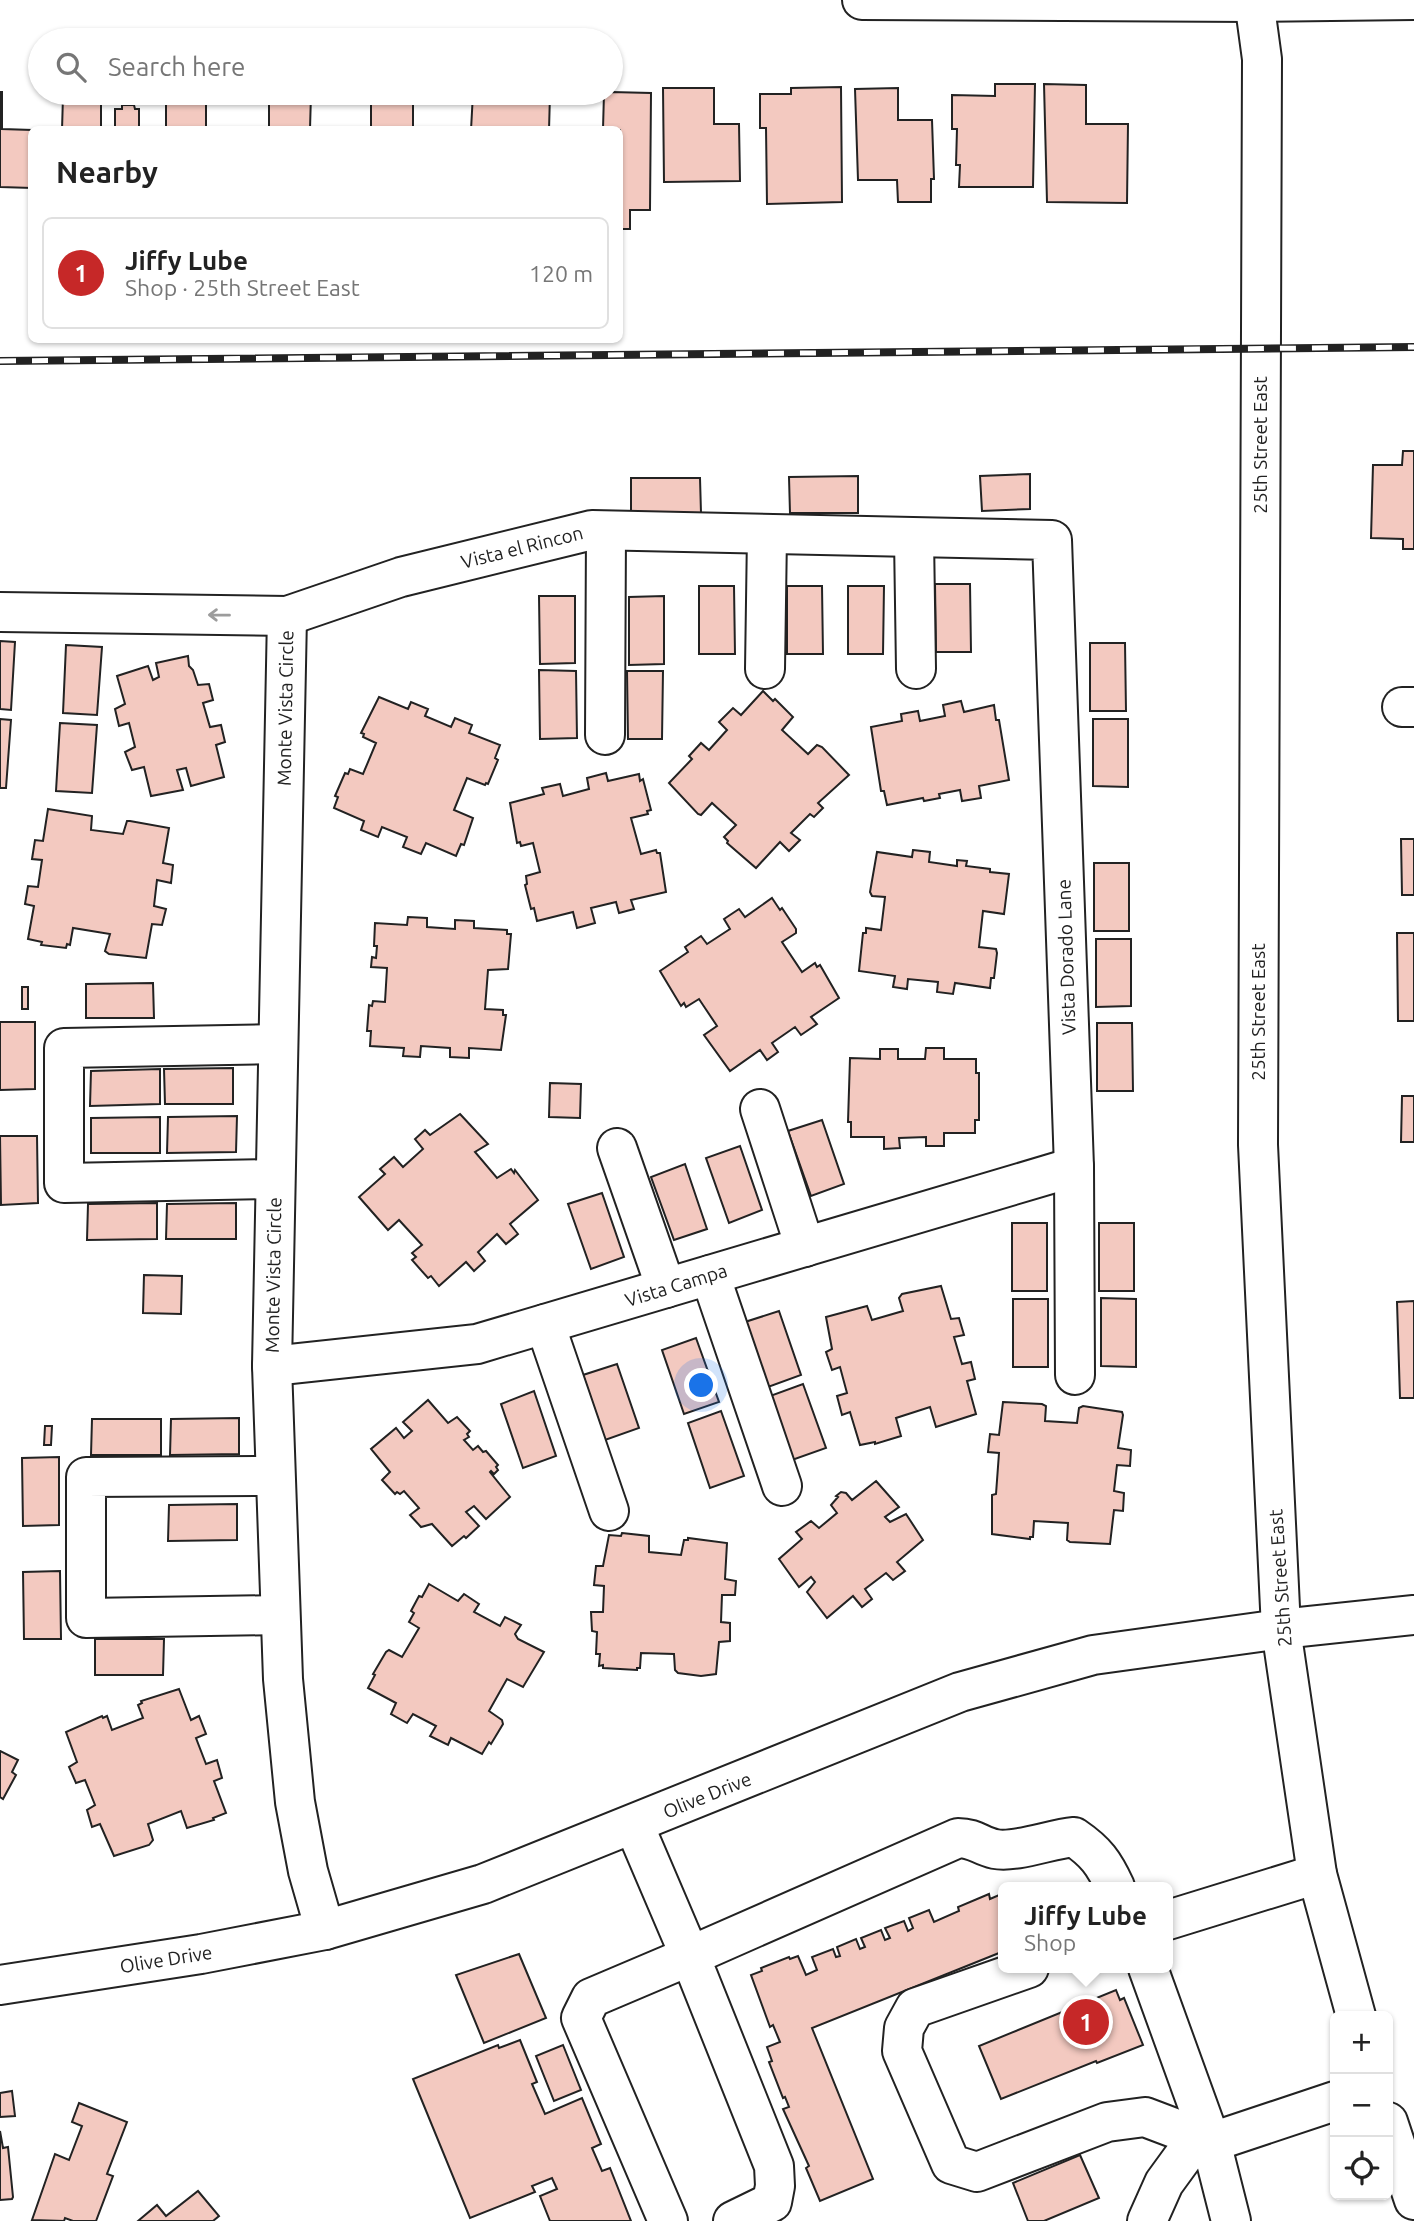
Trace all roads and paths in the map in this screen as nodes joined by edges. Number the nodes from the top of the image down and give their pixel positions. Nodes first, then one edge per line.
1 (862, 0) edge
2 (893, 0) edge
3 (1414, 0) edge
4 (1254, 1) edge
5 (606, 531) junction
6 (767, 534) junction
7 (914, 538) junction
8 (1052, 540) joint
9 (0, 612) edge
10 (287, 616) junction
11 (765, 669) dead end
12 (916, 670) dead end
13 (605, 735) dead end
14 (278, 1044) junction
15 (760, 1109) dead end
16 (617, 1148) dead end
17 (1074, 1167) junction
18 (275, 1179) junction
19 (806, 1247) junction
20 (710, 1275) junction
21 (666, 1288) junction
22 (545, 1324) junction
23 (272, 1366) junction
24 (1075, 1375) dead end
25 (275, 1476) junction
26 (782, 1486) dead end
27 (610, 1511) dead end
28 (280, 1615) junction
29 (1414, 1615) edge
30 (1281, 1629) junction
31 (634, 1825) junction
32 (1317, 1874) junction
33 (1113, 1882) edge
34 (1173, 1918) edge
35 (324, 1930) junction
36 (690, 1956) junction
37 (1016, 1973) edge
38 (1150, 1973) edge
39 (0, 1985) edge
40 (1355, 2011) edge
41 (1330, 2103) edge
42 (1393, 2137) edge
43 (1211, 2142) junction
44 (1414, 2200) edge
45 (668, 2221) edge
46 (733, 2221) edge
47 (1147, 2221) edge
48 (1231, 2221) edge

1 - 2 street
2 - 4 street
3 - 4 street
4 - 30 street, 25th Street East
5 - 6 street, Vista el Rincon
5 - 10 street, Vista el Rincon
5 - 13 street
6 - 7 street, Vista el Rincon
6 - 11 street
7 - 8 street, Vista el Rincon
7 - 12 street
8 - 17 street, Vista Dorado Lane
10 -> 9 street, Vista el Rincon
10 - 14 street, Monte Vista Circle
14 - 18 street, Monte Vista Circle
14 - 18 street
15 - 19 street
16 - 21 street
17 - 19 street, Vista Campa
17 - 24 street, Vista Dorado Lane
18 - 23 street, Monte Vista Circle
19 - 20 street, Vista Campa
20 - 21 street, Vista Campa
20 - 26 street
21 - 22 street, Vista Campa
22 - 23 street, Vista Campa
22 - 27 street
23 - 25 street, Monte Vista Circle
25 - 28 street, Monte Vista Circle
25 - 28 street
28 - 35 street, Monte Vista Circle
29 - 30 street, Olive Drive
30 - 31 street, Olive Drive
30 - 32 street, 25th Street East
31 - 35 street, Olive Drive
31 - 36 street
32 - 34 street
32 - 40 street, 25th Street East
33 - 36 street
35 - 39 street, Olive Drive
36 - 45 street
36 - 46 street
37 - 43 street
38 - 43 street
41 - 43 street
42 - 44 street
43 - 47 street
43 - 48 street

